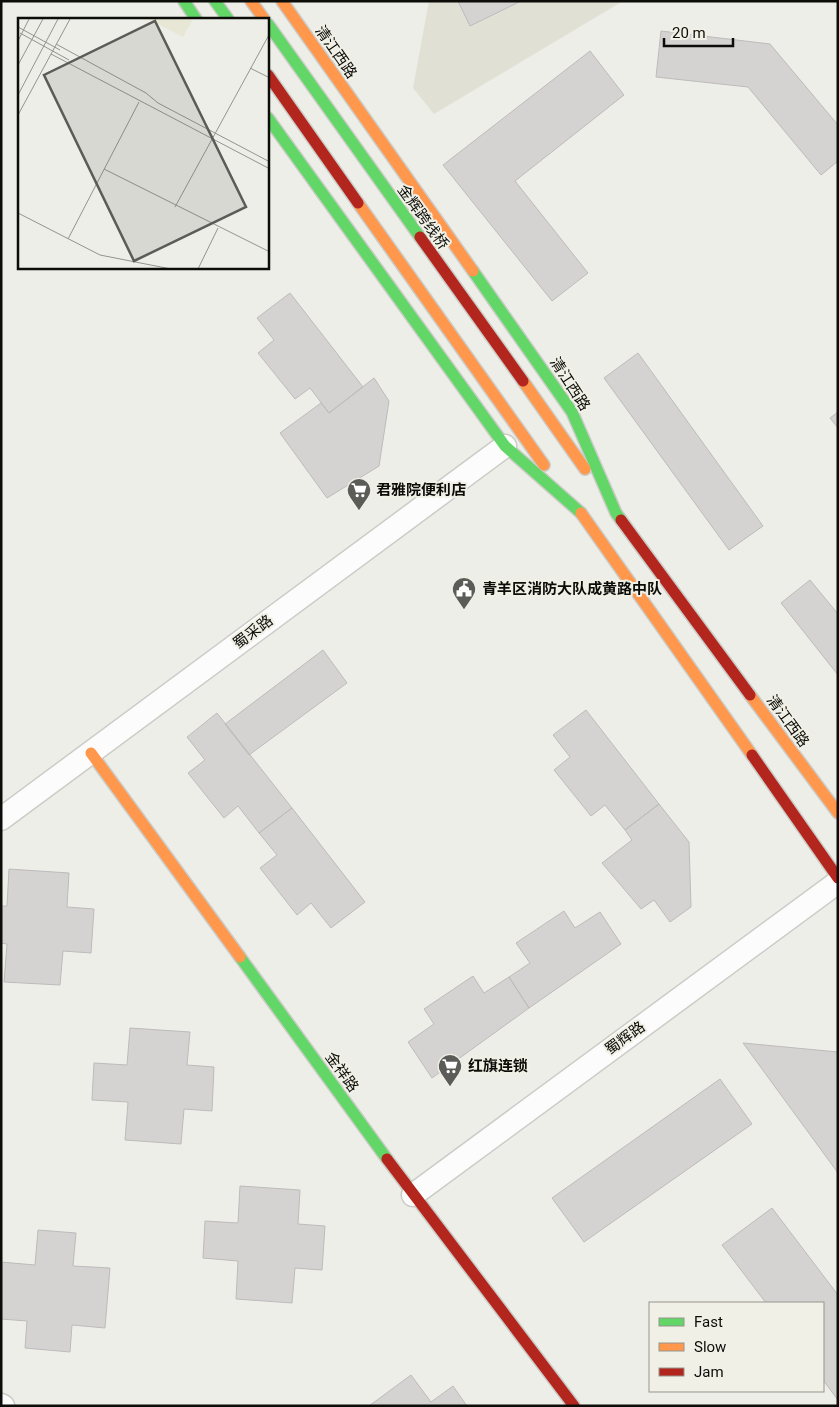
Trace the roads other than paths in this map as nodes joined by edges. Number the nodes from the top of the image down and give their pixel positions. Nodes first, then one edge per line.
1 (184, 1) edge
2 (216, 1) edge
3 (251, 1) edge
4 (282, 1) edge
5 (195, 18) edge
6 (227, 18) edge
7 (263, 18) edge
8 (269, 25) edge
9 (269, 76) edge
10 (269, 119) edge
11 (515, 444) junction
12 (616, 513) junction
13 (584, 516) junction
14 (91, 753) junction
15 (838, 813) edge
16 (1, 819) edge
17 (838, 880) edge
18 (413, 1194) junction
19 (574, 1406) edge

1 - 5 main road
2 - 6 main road
3 - 7 main road
4 - 12 main road, 清江西路
8 - 12 main road, 金辉跨线桥
9 - 11 main road
10 - 11 main road
11 - 13 main road
11 - 13 main road
11 - 14 street, 蜀采路
12 - 15 main road, 清江西路
13 - 17 main road
14 - 16 street, 蜀采路
14 - 18 main road, 金祥路
17 - 18 street, 蜀辉路
18 - 19 main road, 金祥路

